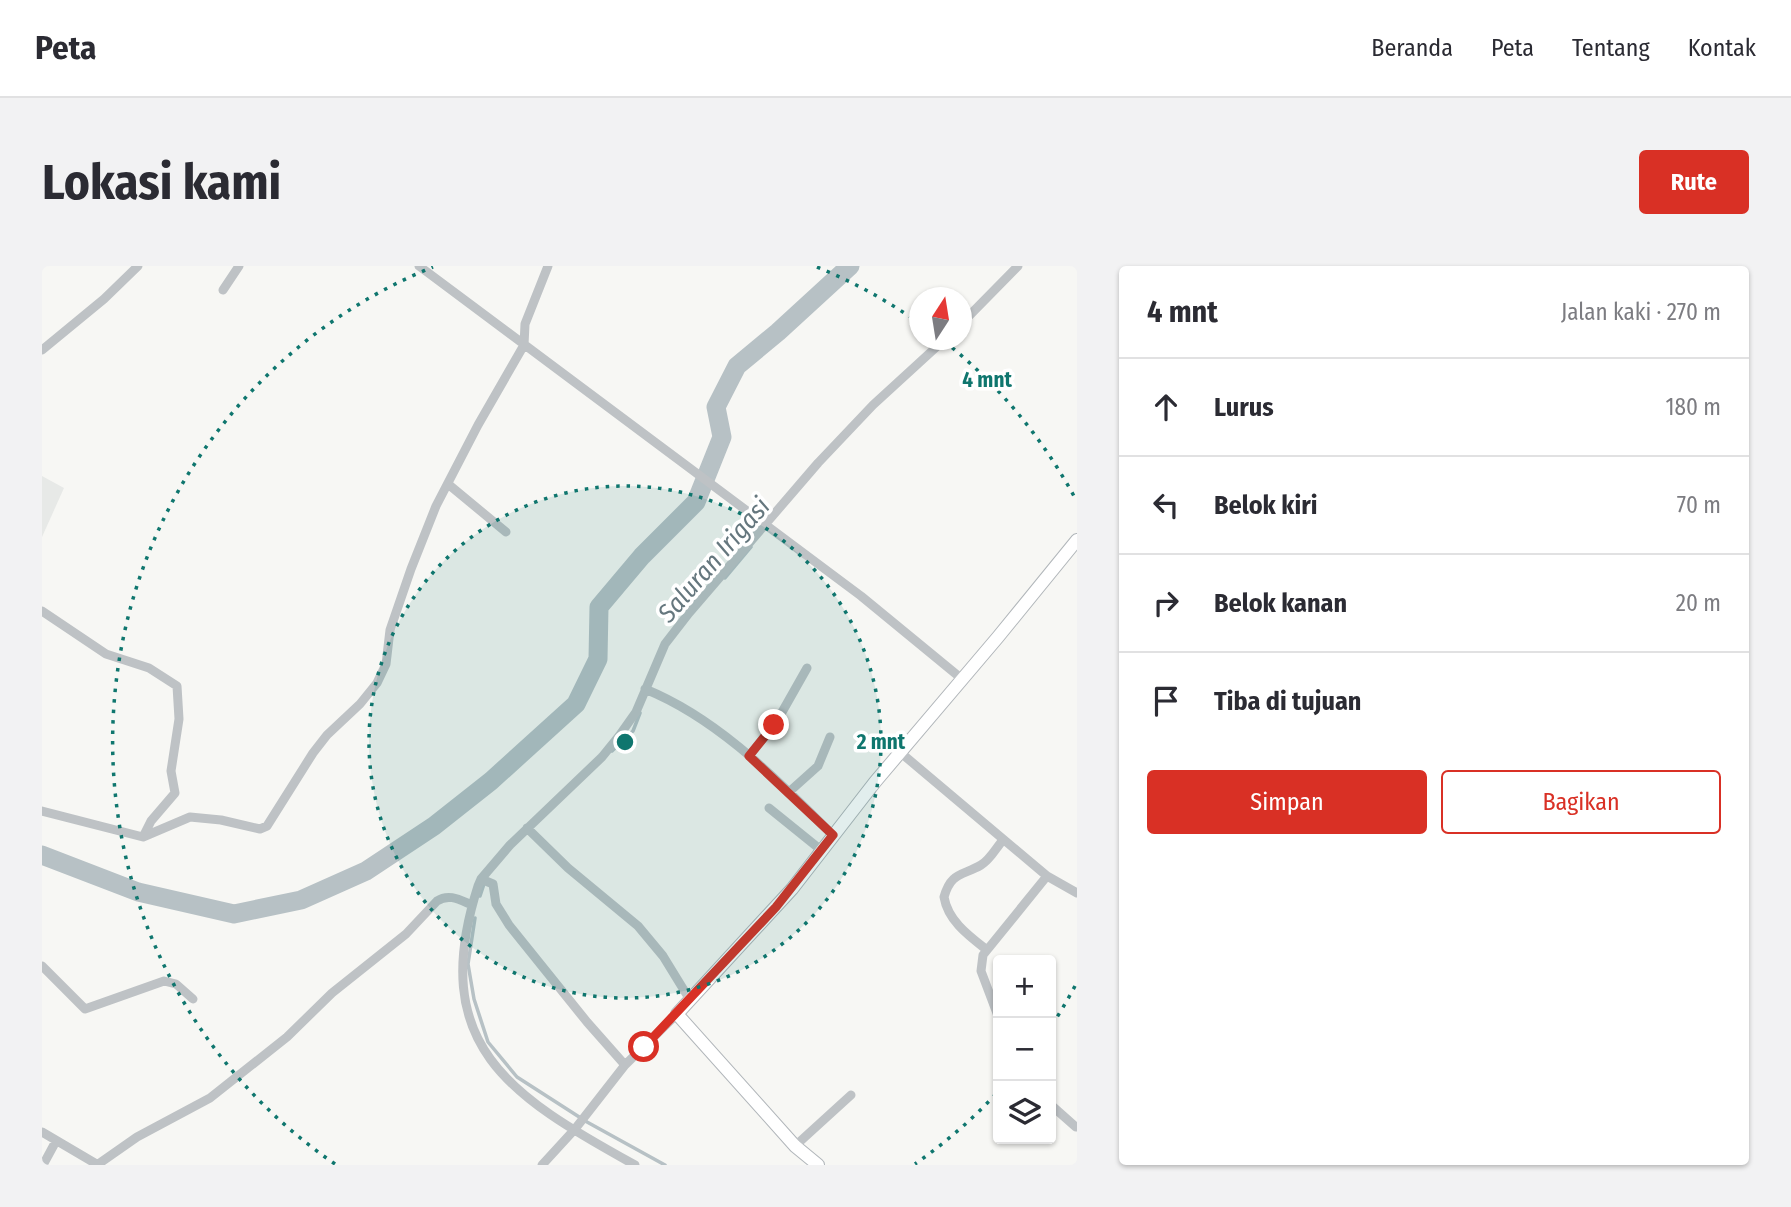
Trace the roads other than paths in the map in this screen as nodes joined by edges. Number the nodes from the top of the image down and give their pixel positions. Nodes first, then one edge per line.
1 (138, 266) edge
2 (239, 266) edge
3 (419, 266) edge
4 (548, 266) edge
5 (1018, 266) edge
6 (223, 290) dead end
7 (972, 312) edge
8 (524, 345) junction
9 (42, 350) edge
10 (933, 350) edge
11 (448, 484) junction
12 (766, 526) junction
13 (506, 531) dead end
14 (1077, 540) edge
15 (42, 611) edge
16 (807, 668) dead end
17 (962, 679) junction
18 (649, 690) junction
19 (830, 737) dead end
20 (901, 753) junction
21 (749, 756) junction
22 (789, 792) junction
23 (769, 808) dead end
24 (42, 811) edge
25 (527, 829) junction
26 (833, 835) junction
27 (143, 836) junction
28 (1003, 840) junction
29 (821, 850) junction
30 (1047, 876) junction
31 (486, 881) junction
32 (1077, 893) edge
33 (472, 905) junction
34 (987, 950) junction
35 (42, 966) edge
36 (192, 999) dead end
37 (691, 999) junction
38 (993, 1001) edge
39 (677, 1014) junction
40 (625, 1065) junction
41 (851, 1095) dead end
42 (1056, 1109) edge
43 (1076, 1127) edge
44 (574, 1130) junction
45 (42, 1132) edge
46 (56, 1141) junction
47 (795, 1146) junction
48 (43, 1165) edge
49 (97, 1165) edge
50 (542, 1165) edge
51 (635, 1165) edge
52 (818, 1165) edge

1 - 9 street
2 - 6 street
3 - 8 street
4 - 8 street
5 - 7 street
8 - 11 street
8 - 12 street
10 - 12 street
11 - 13 street
11 - 27 street
12 - 17 street
12 - 18 street
14 - 17 street
15 - 27 street
16 - 21 street
17 - 20 street
18 - 21 street
18 - 25 street
19 - 22 street
20 - 26 street
20 - 28 street
21 - 22 street
22 - 26 street
23 - 29 street
24 - 27 street
25 - 31 street
25 - 37 street
26 - 29 street
28 - 30 street
28 - 34 street
29 - 37 street
30 - 32 street
30 - 34 street
31 - 33 street
31 - 40 street
33 - 44 street
33 - 49 street
34 - 38 street
35 - 36 street
37 - 39 street
39 - 40 street
39 - 47 street
40 - 44 street
41 - 47 street
42 - 43 street
44 - 50 street
44 - 51 street
45 - 46 street
46 - 48 street
46 - 49 street
47 - 52 street

